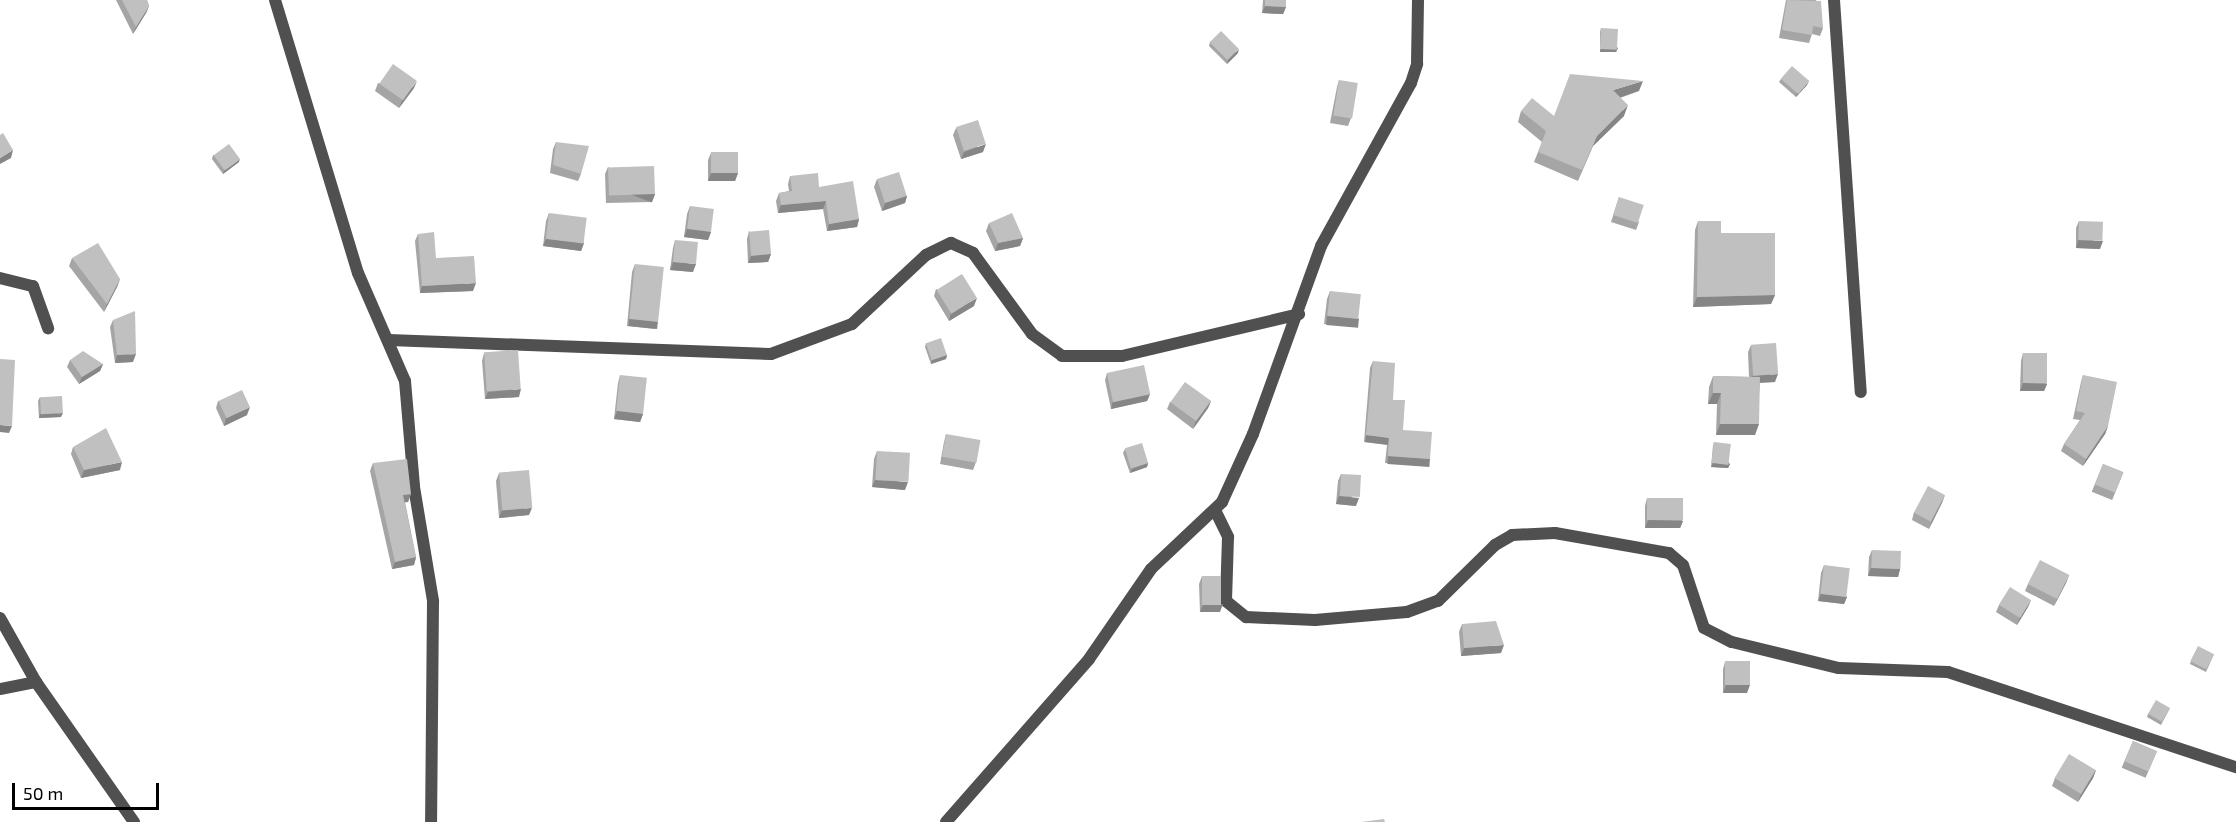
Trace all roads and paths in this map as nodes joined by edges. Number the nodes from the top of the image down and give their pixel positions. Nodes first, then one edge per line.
1 (275, 0) edge
2 (1418, 0) edge
3 (1834, 0) edge
4 (0, 278) edge
5 (1299, 314) junction
6 (48, 328) dead end
7 (389, 340) junction
8 (1861, 392) dead end
9 (1215, 510) junction
10 (0, 618) edge
11 (36, 682) junction
12 (0, 689) edge
13 (2236, 767) edge
14 (134, 822) edge
15 (431, 822) edge
16 (946, 822) edge

1 - 7 street
2 - 5 street
3 - 8 street
4 - 6 street
5 - 7 street
5 - 9 street
7 - 15 street
9 - 13 street
9 - 16 street
10 - 11 street
11 - 12 street
11 - 14 street

